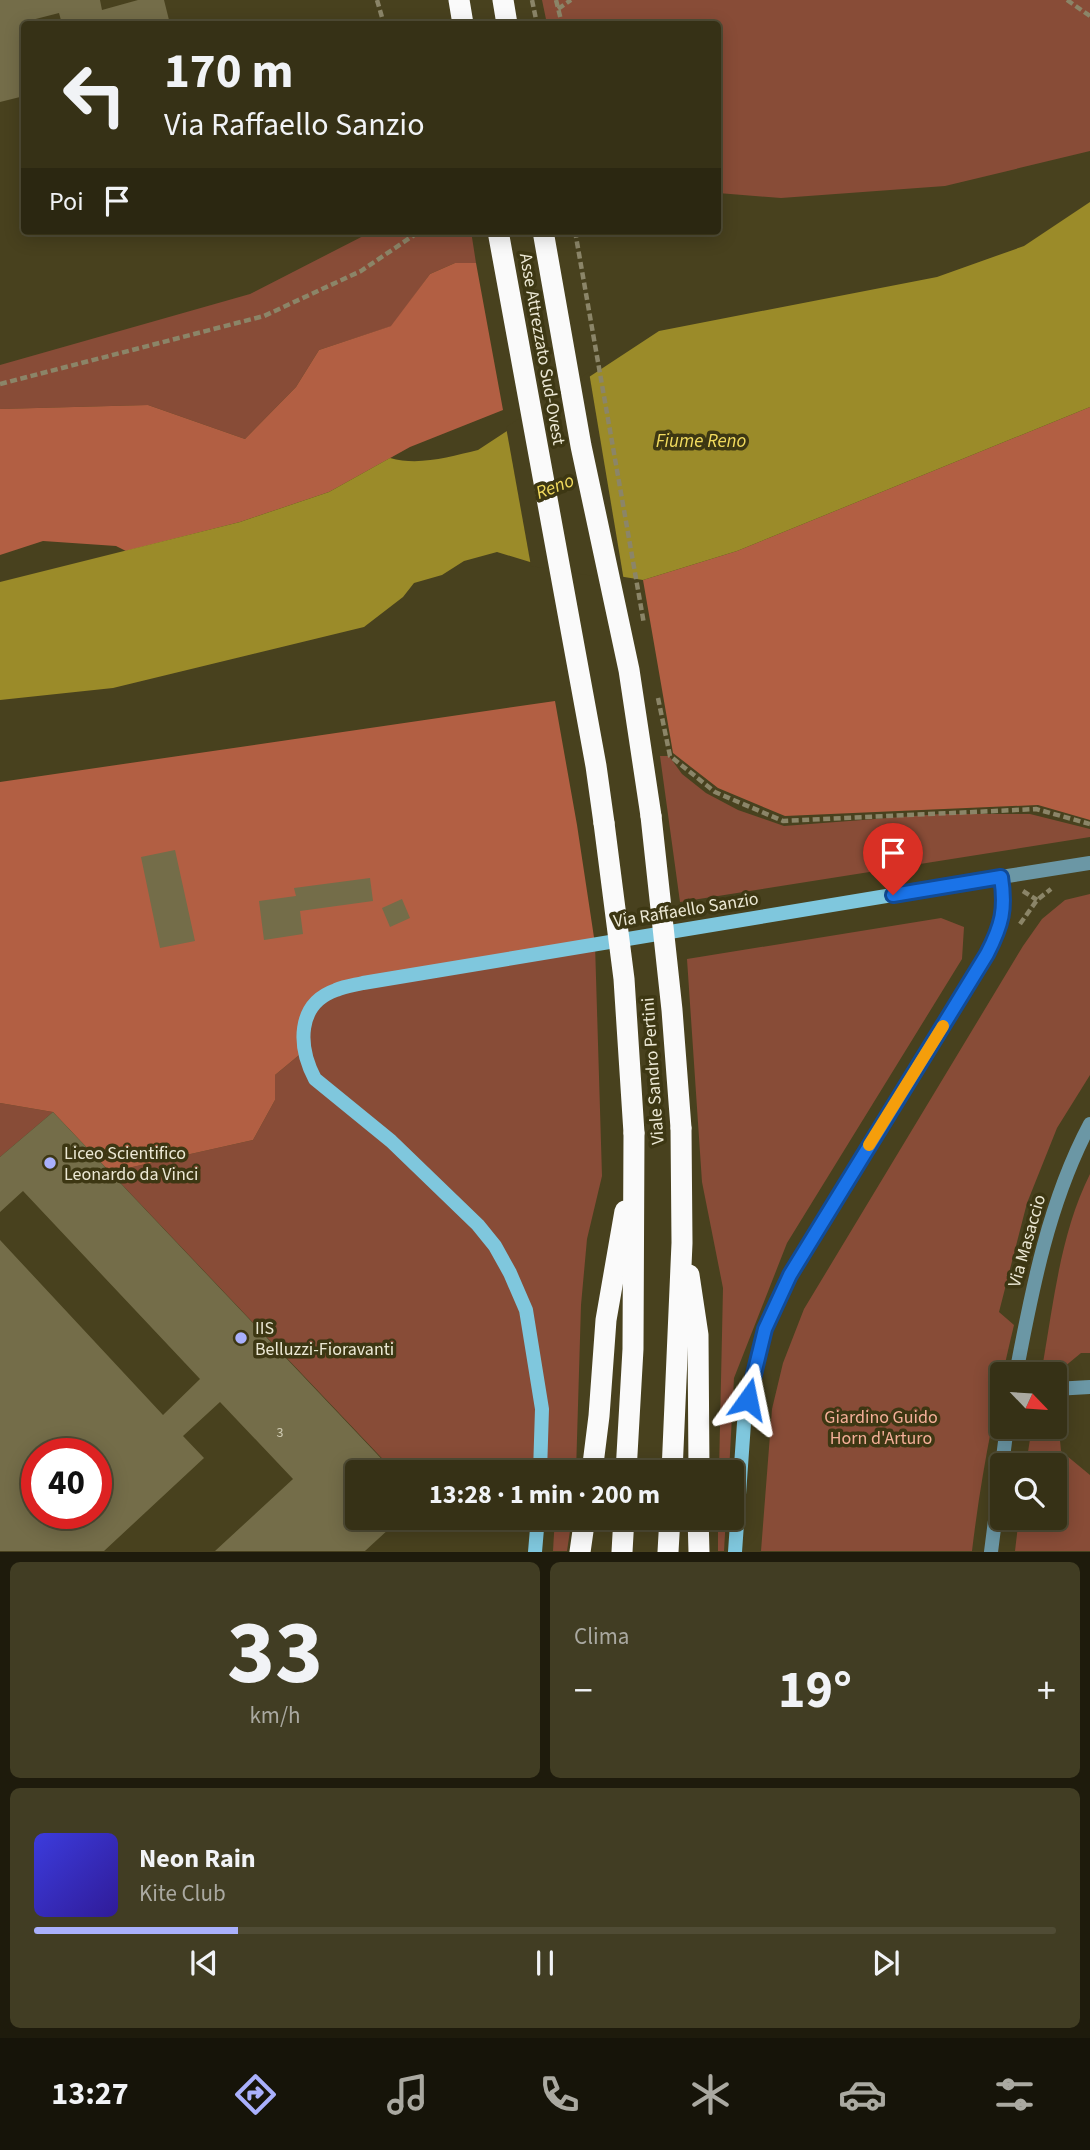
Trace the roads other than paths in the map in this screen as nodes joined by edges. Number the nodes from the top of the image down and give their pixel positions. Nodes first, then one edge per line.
1 (459, 0) edge
2 (503, 0) edge
3 (462, 21) edge
4 (506, 21) edge
5 (499, 235) edge
6 (544, 235) edge
7 (629, 670) joint
8 (580, 681) joint
9 (1090, 863) edge
10 (1001, 877) junction
11 (1090, 1124) edge
12 (632, 1167) junction
13 (682, 1243) junction
14 (1018, 1362) edge
15 (1090, 1387) edge
16 (1068, 1388) edge
17 (1005, 1439) edge
18 (540, 1460) edge
19 (594, 1460) edge
20 (627, 1460) edge
21 (673, 1460) edge
22 (699, 1460) edge
23 (537, 1530) edge
24 (583, 1530) edge
25 (623, 1530) edge
26 (669, 1530) edge
27 (698, 1530) edge
28 (535, 1552) edge
29 (580, 1552) edge
30 (622, 1552) edge
31 (668, 1552) edge
32 (699, 1552) edge
33 (735, 1552) edge
34 (991, 1552) edge

1 - 3 highway
2 - 4 highway
5 - 8 highway, Asse Attrezzato Sud-Ovest
6 - 7 highway, Asse Attrezzato Sud-Ovest
7 - 13 highway, Viale Sandro Pertini, bridge
8 - 12 highway, Viale Sandro Pertini, bridge
9 - 10 street, Via Raffaello Sanzio
10 - 18 street, Via Raffaello Sanzio
10 - 33 street
11 - 14 street, Via Masaccio
12 - 19 highway
12 - 20 highway, Viale Sandro Pertini
13 - 21 highway, Viale Sandro Pertini
13 - 22 highway
15 - 16 street
17 - 34 street
23 - 28 street
24 - 29 highway
25 - 30 highway
26 - 31 highway
27 - 32 highway

